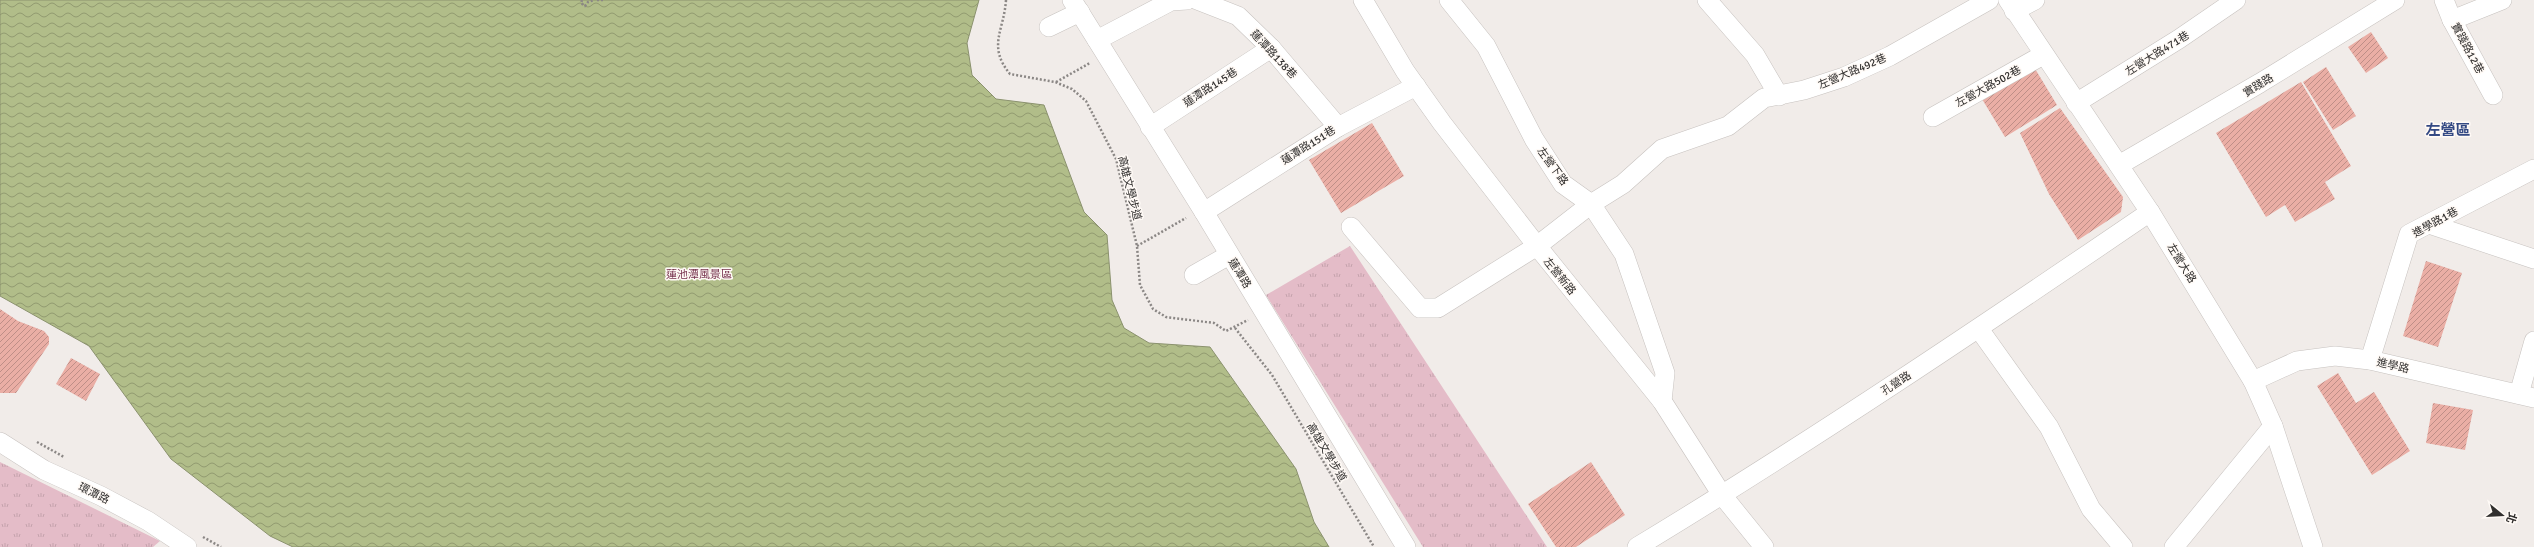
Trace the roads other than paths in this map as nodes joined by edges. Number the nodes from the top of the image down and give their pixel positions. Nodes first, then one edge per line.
1 (1187, 0) edge
2 (1197, 0) edge
3 (1363, 0) edge
4 (1448, 0) edge
5 (1707, 0) edge
6 (1989, 0) edge
7 (2035, 0) edge
8 (2236, 0) edge
9 (2395, 0) edge
10 (2444, 0) edge
11 (2502, 0) edge
12 (1076, 6) edge
13 (2011, 6) edge
14 (2452, 20) junction
15 (1050, 27) dead end
16 (1097, 40) junction
17 (1271, 48) junction
18 (2043, 55) junction
19 (1416, 86) junction
20 (2493, 95) dead end
21 (1779, 96) junction
22 (2076, 103) junction
23 (1933, 117) dead end
24 (1150, 127) junction
25 (1338, 127) junction
26 (2119, 165) junction
27 (2534, 169) edge
28 (1591, 204) junction
29 (2150, 212) junction
30 (1196, 214) junction
31 (2428, 224) junction
32 (1350, 227) dead end
33 (1536, 246) junction
34 (1229, 255) junction
35 (2534, 259) edge
36 (1194, 275) dead end
37 (1979, 329) junction
38 (2534, 341) edge
39 (2370, 360) junction
40 (2253, 381) junction
41 (2526, 396) edge
42 (1662, 401) junction
43 (2273, 426) junction
44 (0, 442) edge
45 (1722, 495) junction
46 (178, 545) edge
47 (1406, 547) edge
48 (1637, 547) edge
49 (1764, 547) edge
50 (2123, 547) edge
51 (2174, 547) edge
52 (2313, 547) edge

1 - 16 street
2 - 17 street, 蓮潭路138巷
3 - 19 street, 左營新路
4 - 28 street, 左營下路
5 - 21 street
6 - 21 street, 左營大路492巷
7 - 13 street
8 - 22 street, 左營大路471巷
9 - 26 street, 實踐路
10 - 14 street, 實踐路12巷
11 - 14 street
12 - 15 street
12 - 16 street, 蓮潭路
13 - 18 street, 左營大路
14 - 20 street, 實踐路12巷
16 - 24 street, 蓮潭路
17 - 24 street, 蓮潭路145巷
17 - 25 street, 蓮潭路138巷
18 - 22 street, 左營大路
18 - 23 street, 左營大路502巷
19 - 25 street, 蓮潭路151巷
19 - 33 street, 左營新路
21 - 28 street, 左營大路492巷
22 - 26 street, 左營大路
24 - 30 street, 蓮潭路
25 - 30 street, 蓮潭路151巷
26 - 29 street, 左營大路
27 - 31 street, 進學路1巷
28 - 33 street, 左營大路492巷
28 - 42 street, 左營下路
29 - 37 street, 孔營路
29 - 40 street, 左營大路
30 - 34 street, 蓮潭路
31 - 35 street
31 - 39 street, 進學路1巷
32 - 33 street, 左營大路492巷
33 - 42 street, 左營新路
34 - 36 street
34 - 47 street, 蓮潭路
37 - 45 street, 孔營路
37 - 50 street
38 - 41 street
39 - 40 street, 進學路
39 - 41 street, 進學路
40 - 43 street, 左營大路
42 - 45 street, 左營新路
43 - 51 street
43 - 52 street, 左營大路
44 - 46 street, 環潭路
45 - 48 street, 孔營路
45 - 49 street, 左營新路

